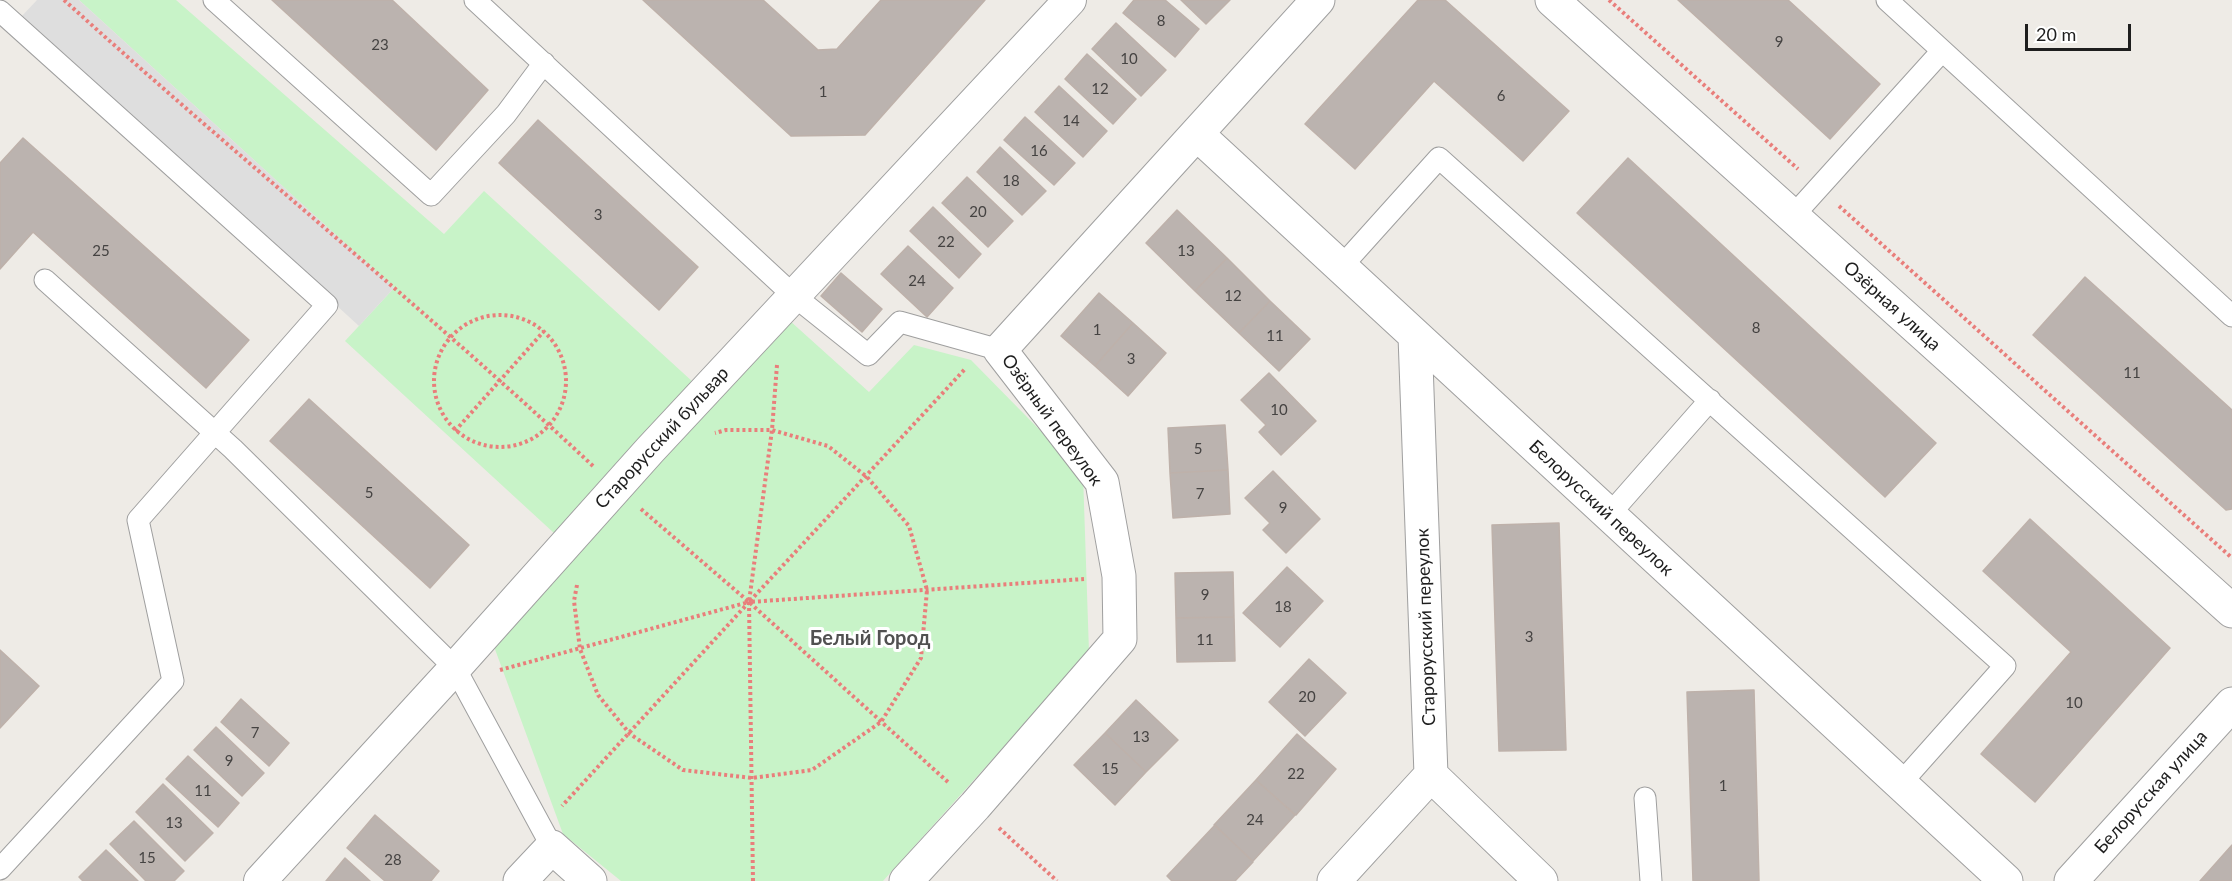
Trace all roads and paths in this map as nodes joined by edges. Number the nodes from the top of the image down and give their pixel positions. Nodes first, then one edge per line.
1 (64, 0) edge
2 (214, 0) edge
3 (475, 0) edge
4 (1070, 0) edge
5 (1318, 0) edge
6 (1552, 0) edge
7 (1609, 0) edge
8 (1887, 0) edge
9 (0, 11) edge
10 (1942, 51) junction
11 (544, 63) junction
12 (1197, 134) junction
13 (1819, 188) junction
14 (1793, 216) junction
15 (1341, 267) junction
16 (45, 280) dead end
17 (793, 295) junction
18 (2232, 316) edge
19 (544, 331) junction
20 (450, 336) junction
21 (1416, 336) junction
22 (993, 348) junction
23 (778, 363) dead end
24 (499, 381) junction
25 (1710, 400) junction
26 (550, 426) junction
27 (772, 430) junction
28 (455, 431) junction
29 (214, 433) junction
30 (704, 435) dead end
31 (867, 477) junction
32 (617, 489) junction
33 (1608, 516) junction
34 (2232, 558) edge
35 (1119, 576) junction
36 (578, 579) dead end
37 (927, 590) junction
38 (750, 602) junction
39 (2232, 611) edge
40 (580, 649) junction
41 (459, 674) junction
42 (2232, 704) edge
43 (881, 722) junction
44 (630, 734) junction
45 (1431, 775) junction
46 (752, 778) junction
47 (1900, 784) junction
48 (1645, 798) dead end
49 (975, 806) junction
50 (547, 837) junction
51 (0, 869) edge
52 (260, 881) edge
53 (520, 881) edge
54 (590, 881) edge
55 (753, 881) edge
56 (906, 881) edge
57 (1057, 881) edge
58 (1334, 881) edge
59 (1541, 881) edge
60 (1651, 881) edge
61 (2006, 881) edge
62 (2071, 881) edge

1 - 20 path
2 - 11 lane
3 - 11 lane
4 - 17 street, Старорусский бульвар
5 - 12 street, Озёрный переулок
6 - 14 street, Озёрная улица
7 - 13 path
8 - 10 lane
9 - 29 lane
10 - 13 lane
10 - 18 lane
11 - 17 lane
12 - 15 street, Белорусский переулок
12 - 22 street, Озёрный переулок
13 - 14 lane
13 - 34 path
14 - 39 street, Озёрная улица
15 - 21 street, Белорусский переулок
15 - 25 lane
16 - 29 lane
17 - 22 lane
17 - 32 street, Старорусский бульвар
19 - 20 path
19 - 24 path
19 - 26 path
20 - 24 path
20 - 28 path
21 - 33 street, Белорусский переулок
21 - 45 street, Старорусский переулок
22 - 31 path
22 - 35 street, Озёрный переулок
23 - 27 path
24 - 26 path
24 - 28 path
25 - 33 lane
25 - 47 lane
26 - 28 path
26 - 32 path
27 - 30 path
27 - 31 path
27 - 38 path
29 - 41 lane
29 - 51 lane
31 - 37 path
31 - 38 path
32 - 38 path
32 - 41 street, Старорусский бульвар
33 - 47 street, Белорусский переулок
35 - 37 path
35 - 49 street, Озёрный переулок
36 - 40 path
37 - 38 path
37 - 43 path
38 - 40 path
38 - 43 path
38 - 44 path
38 - 46 path
40 - 41 path
40 - 44 path
41 - 50 lane
41 - 52 street, Старорусский бульвар
42 - 62 street, Белорусская улица
43 - 46 path
43 - 49 path
44 - 46 path
44 - 50 path
45 - 58 street
45 - 59 street
46 - 55 path
47 - 61 street, Белорусский переулок
48 - 60 lane
49 - 56 street, Озёрный переулок
49 - 57 path
50 - 53 street
50 - 54 street

